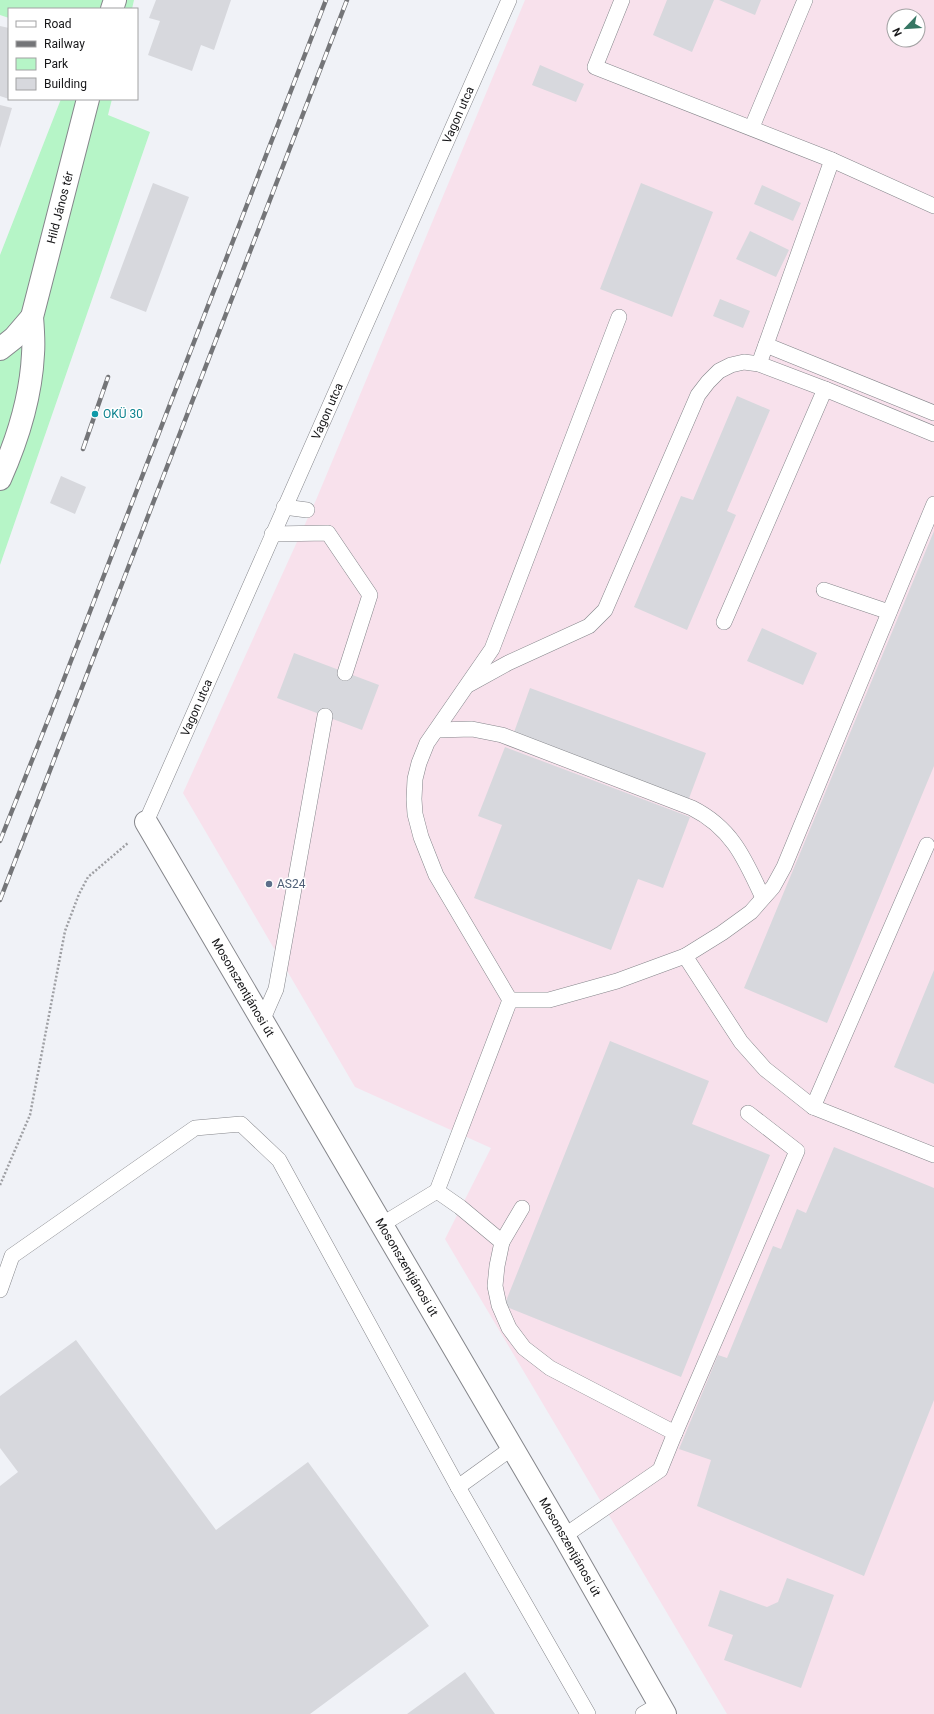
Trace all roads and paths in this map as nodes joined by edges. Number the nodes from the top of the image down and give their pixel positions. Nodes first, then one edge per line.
1 (509, 0) edge
2 (622, 0) edge
3 (805, 0) edge
4 (88, 100) edge
5 (752, 128) junction
6 (832, 160) junction
7 (934, 206) edge
8 (32, 317) junction
9 (619, 317) dead end
10 (766, 345) junction
11 (0, 349) edge
12 (759, 364) junction
13 (825, 389) junction
14 (934, 413) edge
15 (934, 434) edge
16 (0, 479) edge
17 (934, 504) edge
18 (284, 507) junction
19 (307, 510) dead end
20 (272, 534) junction
21 (824, 590) dead end
22 (889, 612) junction
23 (724, 622) dead end
24 (345, 673) dead end
25 (468, 686) junction
26 (325, 716) dead end
27 (437, 730) junction
28 (146, 822) junction
29 (927, 845) dead end
30 (763, 898) junction
31 (685, 956) junction
32 (510, 1000) junction
33 (262, 1021) junction
34 (813, 1107) junction
35 (748, 1113) dead end
36 (934, 1155) edge
37 (0, 1186) edge
38 (437, 1191) junction
39 (522, 1208) dead end
40 (381, 1225) junction
41 (502, 1242) junction
42 (0, 1290) edge
43 (675, 1433) junction
44 (512, 1448) junction
45 (458, 1487) junction
46 (564, 1536) junction
47 (656, 1711) edge
48 (588, 1714) edge

1 - 18 lane, Vagon utca
2 - 5 lane
3 - 5 lane
4 - 8 street, Hild János tér
5 - 6 lane
6 - 7 lane
6 - 10 lane
8 - 11 street, Hild János tér
8 - 16 street, Hild János tér
9 - 25 lane
10 - 12 lane
10 - 14 lane
12 - 13 lane
12 - 25 lane
13 - 15 lane
13 - 23 lane
17 - 22 lane
18 - 19 lane
18 - 20 lane, Vagon utca
20 - 24 lane
20 - 28 lane, Vagon utca
21 - 22 lane
22 - 30 lane
25 - 27 lane
26 - 33 lane
27 - 30 lane
27 - 32 lane
28 - 33 street, Mosonszentjánosi út
28 - 37 path
29 - 34 lane
30 - 31 lane
31 - 32 lane
31 - 34 lane
32 - 38 lane
33 - 40 street, Mosonszentjánosi út
34 - 36 lane
35 - 43 lane
38 - 40 lane
38 - 41 lane
39 - 41 lane
40 - 44 street, Mosonszentjánosi út
41 - 43 lane
42 - 45 lane
43 - 46 lane
44 - 45 lane
44 - 46 street, Mosonszentjánosi út
45 - 48 lane
46 - 47 street, Mosonszentjánosi út

